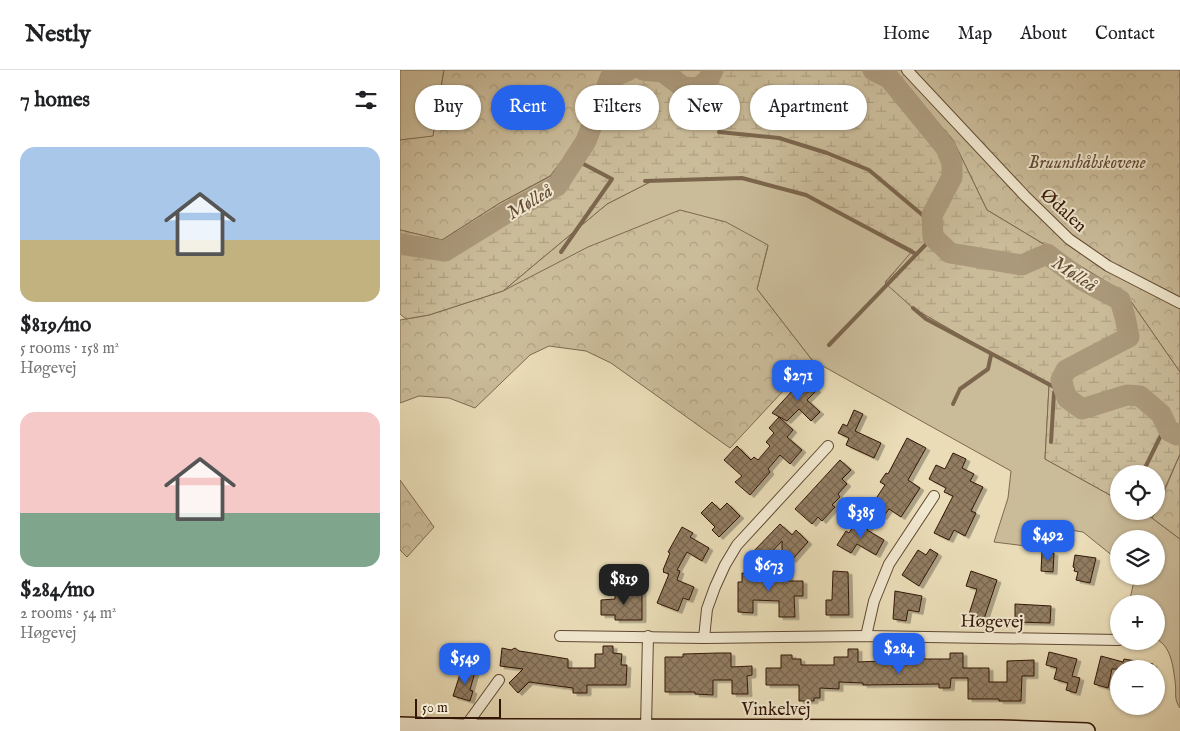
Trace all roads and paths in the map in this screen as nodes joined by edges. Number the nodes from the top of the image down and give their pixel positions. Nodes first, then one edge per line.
1 (907, 70) edge
2 (1180, 303) edge
3 (828, 446) dead end
4 (934, 496) dead end
5 (560, 636) dead end
6 (648, 636) junction
7 (866, 636) junction
8 (704, 638) junction
9 (1110, 640) edge
10 (499, 680) dead end
11 (400, 725) edge
12 (465, 727) junction
13 (646, 727) junction
14 (1087, 731) edge

1 - 2 street, Ødalen
3 - 8 street
4 - 7 street
5 - 6 street, Høgevej
6 - 8 street, Høgevej
6 - 13 street
7 - 8 street, Høgevej
7 - 9 street, Høgevej
10 - 12 street
11 - 12 street, Vinkelvej
12 - 13 street, Vinkelvej
13 - 14 street, Vinkelvej

